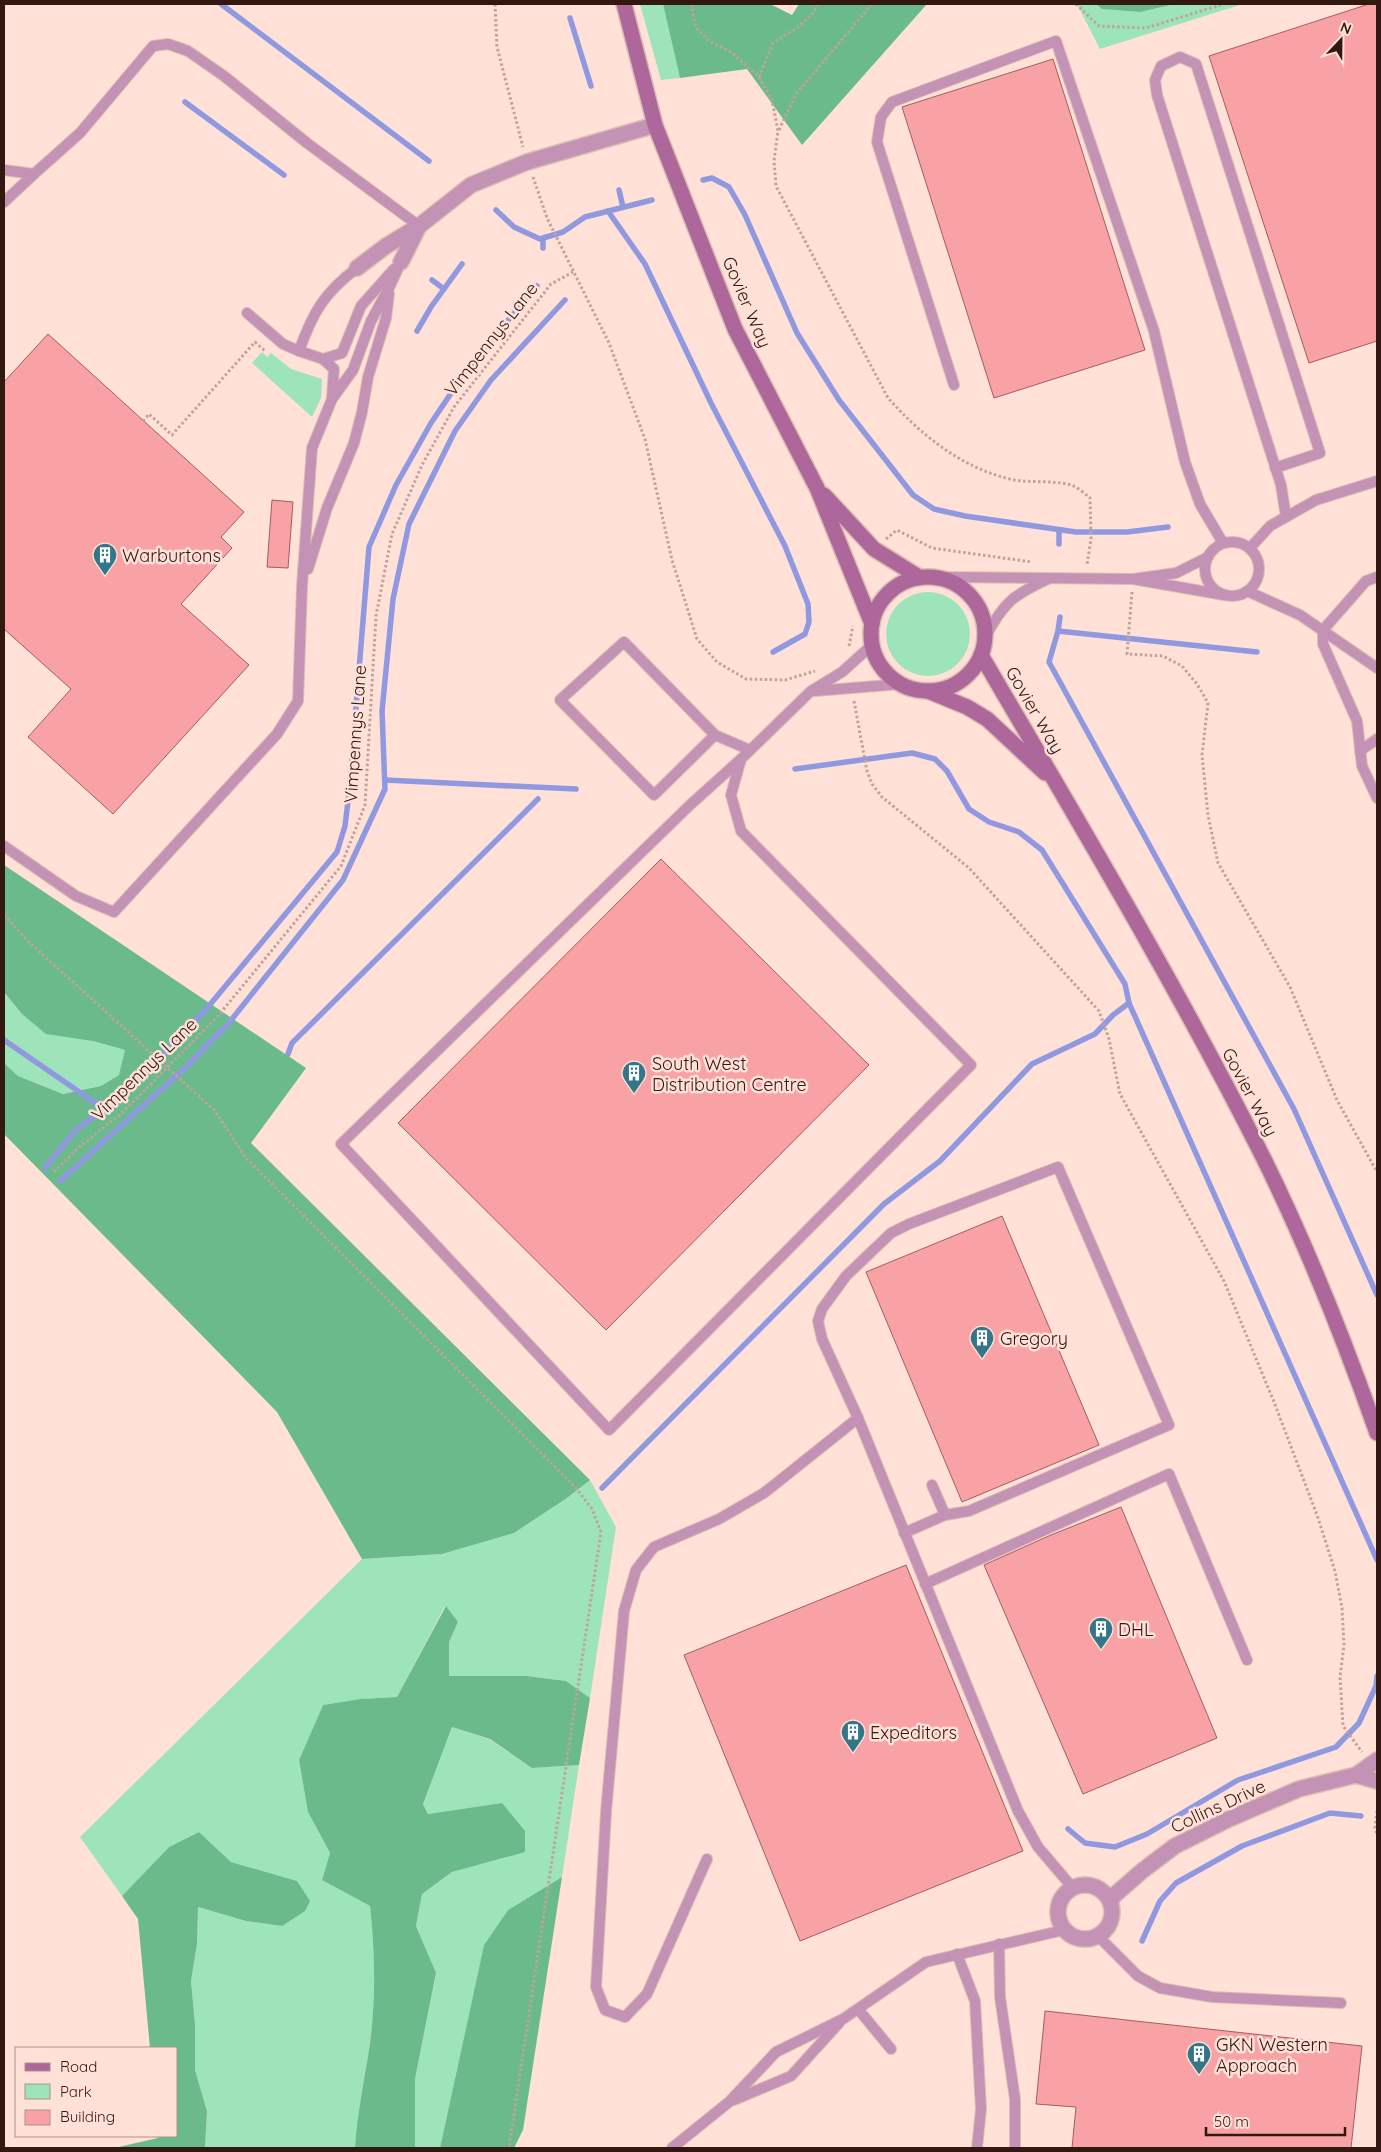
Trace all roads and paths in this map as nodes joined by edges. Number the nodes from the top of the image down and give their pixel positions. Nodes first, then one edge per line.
1 (495, 4) edge
2 (624, 4) edge
3 (691, 4) edge
4 (818, 4) edge
5 (872, 4) edge
6 (1076, 4) edge
7 (1224, 4) edge
8 (759, 77) junction
9 (655, 125) junction
10 (778, 131) junction
11 (527, 162) junction
12 (4, 170) edge
13 (34, 174) junction
14 (4, 202) edge
15 (419, 226) junction
16 (401, 262) junction
17 (357, 268) joint
18 (573, 272) junction
19 (389, 288) junction
20 (247, 313) dead end
21 (265, 351) dead end
22 (299, 351) junction
23 (323, 359) junction
24 (954, 385) dead end
25 (332, 398) junction
26 (143, 421) dead end
27 (1275, 468) junction
28 (1377, 481) edge
29 (817, 488) junction
30 (1286, 517) junction
31 (1091, 539) dead end
32 (1223, 543) junction
33 (1250, 548) junction
34 (1208, 557) junction
35 (919, 577) junction
36 (935, 577) junction
37 (1052, 578) junction
38 (1377, 578) edge
39 (1133, 579) junction
40 (302, 586) junction
41 (1247, 591) junction
42 (1224, 594) junction
43 (1130, 619) dead end
44 (872, 624) junction
45 (1323, 630) junction
46 (985, 638) junction
47 (872, 645) junction
48 (981, 655) junction
49 (1377, 668) edge
50 (818, 669) dead end
51 (901, 684) junction
52 (851, 688) junction
53 (811, 691) junction
54 (926, 691) junction
55 (715, 734) junction
56 (1377, 739) edge
57 (750, 750) junction
58 (1360, 751) junction
59 (741, 759) junction
60 (1057, 785) junction
61 (1377, 798) edge
62 (4, 846) edge
63 (4, 915) edge
64 (166, 1067) junction
65 (54, 1172) dead end
66 (1377, 1172) edge
67 (858, 1418) junction
68 (1377, 1433) edge
69 (932, 1485) dead end
70 (945, 1515) junction
71 (904, 1533) junction
72 (925, 1584) junction
73 (1247, 1660) dead end
74 (1355, 1743) dead end
75 (1377, 1760) edge
76 (1356, 1775) junction
77 (1377, 1780) edge
78 (1377, 1811) edge
79 (1377, 1835) edge
80 (707, 1859) dead end
81 (1072, 1887) junction
82 (1110, 1900) junction
83 (1064, 1930) junction
84 (1098, 1936) junction
85 (999, 1944) junction
86 (957, 1954) junction
87 (1341, 2003) dead end
88 (858, 2009) junction
89 (843, 2019) junction
90 (891, 2050) dead end
91 (729, 2102) junction
92 (509, 2148) edge
93 (672, 2148) edge
94 (977, 2148) edge
95 (1015, 2148) edge

1 - 11 path
2 - 9 street, Govier Way
3 - 8 path
4 - 8 path
5 - 10 path
6 - 7 path
8 - 10 path
9 - 11 street
9 - 29 street, Govier Way
10 - 31 path
11 - 15 street
11 - 18 path
12 - 13 lane
13 - 14 lane
13 - 15 lane
15 - 16 street
15 - 17 street
16 - 19 lane
16 - 23 lane
17 - 22 lane
18 - 50 path
18 - 64 path, Vimpennys Lane
19 - 25 lane
19 - 40 lane
20 - 22 lane
21 - 26 path
22 - 23 lane
23 - 25 lane
24 - 32 lane
25 - 40 lane
27 - 27 lane
27 - 30 lane
28 - 30 lane
29 - 35 street, Govier Way
29 - 44 street, Govier Way
30 - 33 lane
32 - 33 lane
32 - 34 lane
33 - 41 lane
34 - 39 lane
34 - 42 lane
35 - 36 street
35 - 44 street
36 - 37 lane
36 - 46 street
37 - 39 lane
37 - 46 lane
38 - 45 lane
39 - 42 lane
40 - 62 lane
41 - 42 lane
41 - 45 lane
43 - 66 path
44 - 47 street
45 - 49 lane
45 - 58 lane
46 - 48 street
47 - 51 street
47 - 53 lane
48 - 54 street
48 - 60 street, Govier Way
51 - 52 lane
51 - 54 street
52 - 53 lane
52 - 74 path
53 - 57 lane
54 - 60 street, Govier Way
55 - 55 lane
55 - 57 lane
56 - 58 lane
57 - 59 lane
58 - 61 lane
59 - 59 lane
60 - 68 street, Govier Way
63 - 64 path
64 - 65 path, Vimpennys Lane
64 - 92 path
67 - 70 lane
67 - 71 lane
67 - 80 lane
69 - 70 lane
70 - 71 lane
71 - 72 lane
72 - 73 lane
72 - 81 lane
75 - 76 street, Collins Drive
76 - 77 street, Collins Drive
76 - 82 street, Collins Drive
78 - 79 path
81 - 82 street
81 - 83 street
82 - 84 street
83 - 84 street
83 - 85 lane
84 - 87 lane
85 - 86 lane
85 - 95 lane
86 - 88 lane
86 - 94 lane
88 - 89 lane
88 - 90 lane
89 - 91 lane
89 - 91 lane
91 - 93 lane

